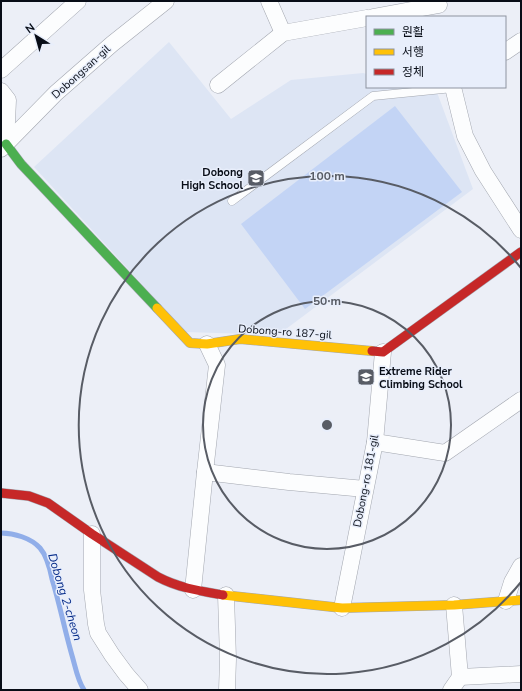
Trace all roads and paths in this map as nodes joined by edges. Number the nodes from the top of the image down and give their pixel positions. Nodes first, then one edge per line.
1 (78, 1) edge
2 (166, 1) edge
3 (269, 1) edge
4 (440, 8) edge
5 (381, 16) edge
6 (366, 18) edge
7 (283, 33) junction
8 (521, 41) edge
9 (506, 51) edge
10 (1, 70) edge
11 (218, 86) dead end
12 (445, 88) edge
13 (454, 88) edge
14 (1, 92) edge
15 (3, 145) edge
16 (232, 201) dead end
17 (521, 230) edge
18 (521, 252) edge
19 (207, 344) junction
20 (383, 352) junction
21 (521, 400) edge
22 (375, 442) junction
23 (205, 472) junction
24 (365, 489) junction
25 (1, 493) edge
26 (92, 534) junction
27 (521, 566) edge
28 (193, 590) junction
29 (226, 595) junction
30 (514, 600) edge
31 (454, 605) junction
32 (342, 608) junction
33 (521, 674) edge
34 (455, 684) edge
35 (140, 690) edge
36 (228, 690) edge

1 - 10 street
2 - 15 street, Dobongsan-gil
3 - 7 street
4 - 5 street
6 - 7 street
7 - 11 street
8 - 9 street
12 - 16 lane
13 - 17 street
14 - 15 street
15 - 19 street, Dobong-ro 187-gil
18 - 20 street
19 - 20 street, Dobong-ro 187-gil
19 - 23 street
20 - 22 street, Dobong-ro 181-gil
21 - 22 street
22 - 24 street, Dobong-ro 181-gil
23 - 24 street
23 - 28 street
24 - 32 street, Dobong-ro 181-gil
25 - 26 street
26 - 28 street
26 - 35 street
27 - 30 street
28 - 29 street
29 - 32 street
29 - 36 street
30 - 31 street
31 - 32 street
31 - 34 street
33 - 34 street

